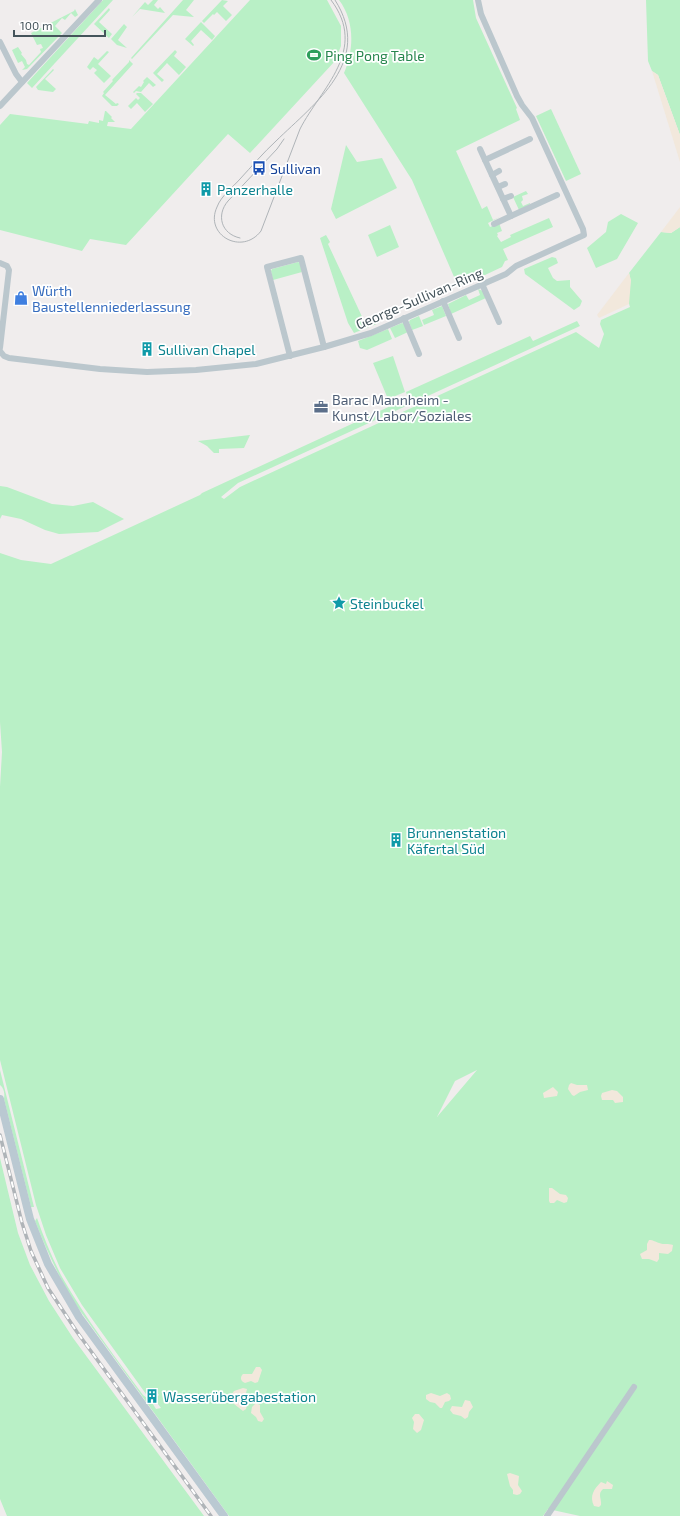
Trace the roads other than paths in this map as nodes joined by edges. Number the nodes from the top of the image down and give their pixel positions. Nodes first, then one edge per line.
1 (99, 0) edge
2 (478, 0) edge
3 (0, 42) edge
4 (22, 82) junction
5 (0, 106) edge
6 (530, 139) dead end
7 (480, 149) dead end
8 (485, 160) junction
9 (500, 171) dead end
10 (492, 175) junction
11 (505, 184) dead end
12 (498, 187) junction
13 (557, 195) dead end
14 (511, 196) dead end
15 (503, 199) junction
16 (511, 216) junction
17 (494, 224) dead end
18 (0, 263) edge
19 (482, 284) junction
20 (443, 301) junction
21 (404, 318) junction
22 (499, 322) dead end
23 (459, 338) dead end
24 (324, 347) junction
25 (0, 348) edge
26 (0, 351) edge
27 (420, 354) dead end
28 (290, 356) junction
29 (0, 1099) edge
30 (634, 1387) dead end
31 (224, 1516) edge
32 (547, 1516) edge

1 - 4 street
2 - 19 street, George-Sullivan-Ring
3 - 4 street
4 - 5 street
6 - 8 street
7 - 8 street
8 - 10 street
9 - 10 street
10 - 12 street
11 - 12 street
12 - 15 street
13 - 16 street
14 - 15 street
15 - 16 street
16 - 17 street
18 - 25 street
19 - 20 street, George-Sullivan-Ring
19 - 22 street
20 - 21 street, George-Sullivan-Ring
20 - 23 street
21 - 24 street, George-Sullivan-Ring
21 - 27 street
24 - 28 street, George-Sullivan-Ring
24 - 28 street
26 - 28 street, George-Sullivan-Ring
29 - 31 main road
30 - 32 street

